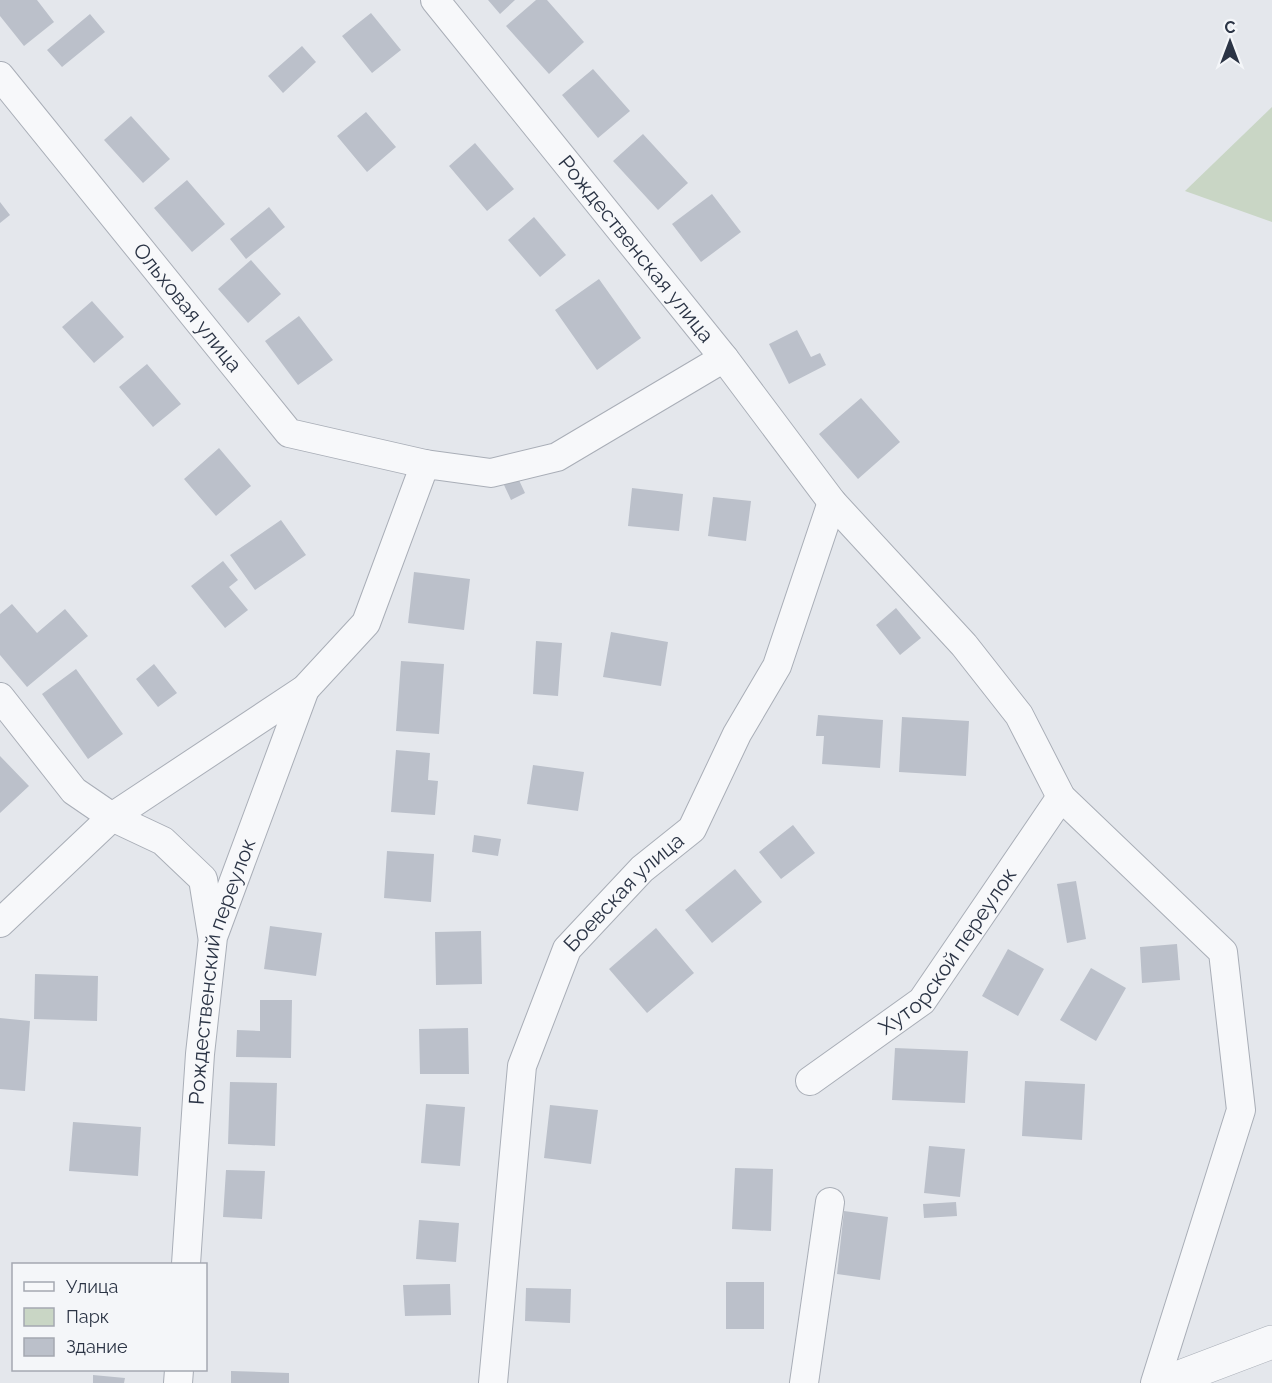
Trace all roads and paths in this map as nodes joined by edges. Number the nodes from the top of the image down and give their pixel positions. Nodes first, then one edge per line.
1 (435, 0) edge
2 (0, 76) edge
3 (724, 358) junction
4 (425, 464) junction
5 (832, 502) junction
6 (305, 689) junction
7 (0, 698) edge
8 (1061, 797) junction
9 (112, 817) junction
10 (0, 923) edge
11 (213, 937) junction
12 (810, 1081) dead end
13 (830, 1202) dead end
14 (186, 1263) edge
15 (1272, 1342) edge
16 (493, 1383) edge
17 (804, 1383) edge
18 (1155, 1383) edge
19 (1164, 1383) edge

1 - 3 street, Рождественская улица
2 - 4 street, Ольховая улица
3 - 4 street, Ольховая улица
3 - 5 street, Рождественская улица
4 - 6 street
5 - 8 street, Рождественская улица
5 - 16 street, Боевская улица
6 - 9 street
6 - 11 street, Рождественский переулок
7 - 9 street
8 - 12 street, Хуторской переулок
8 - 18 street, Рождественская улица
9 - 10 street
9 - 11 street
11 - 14 street, Рождественский переулок
13 - 17 street
15 - 19 street

